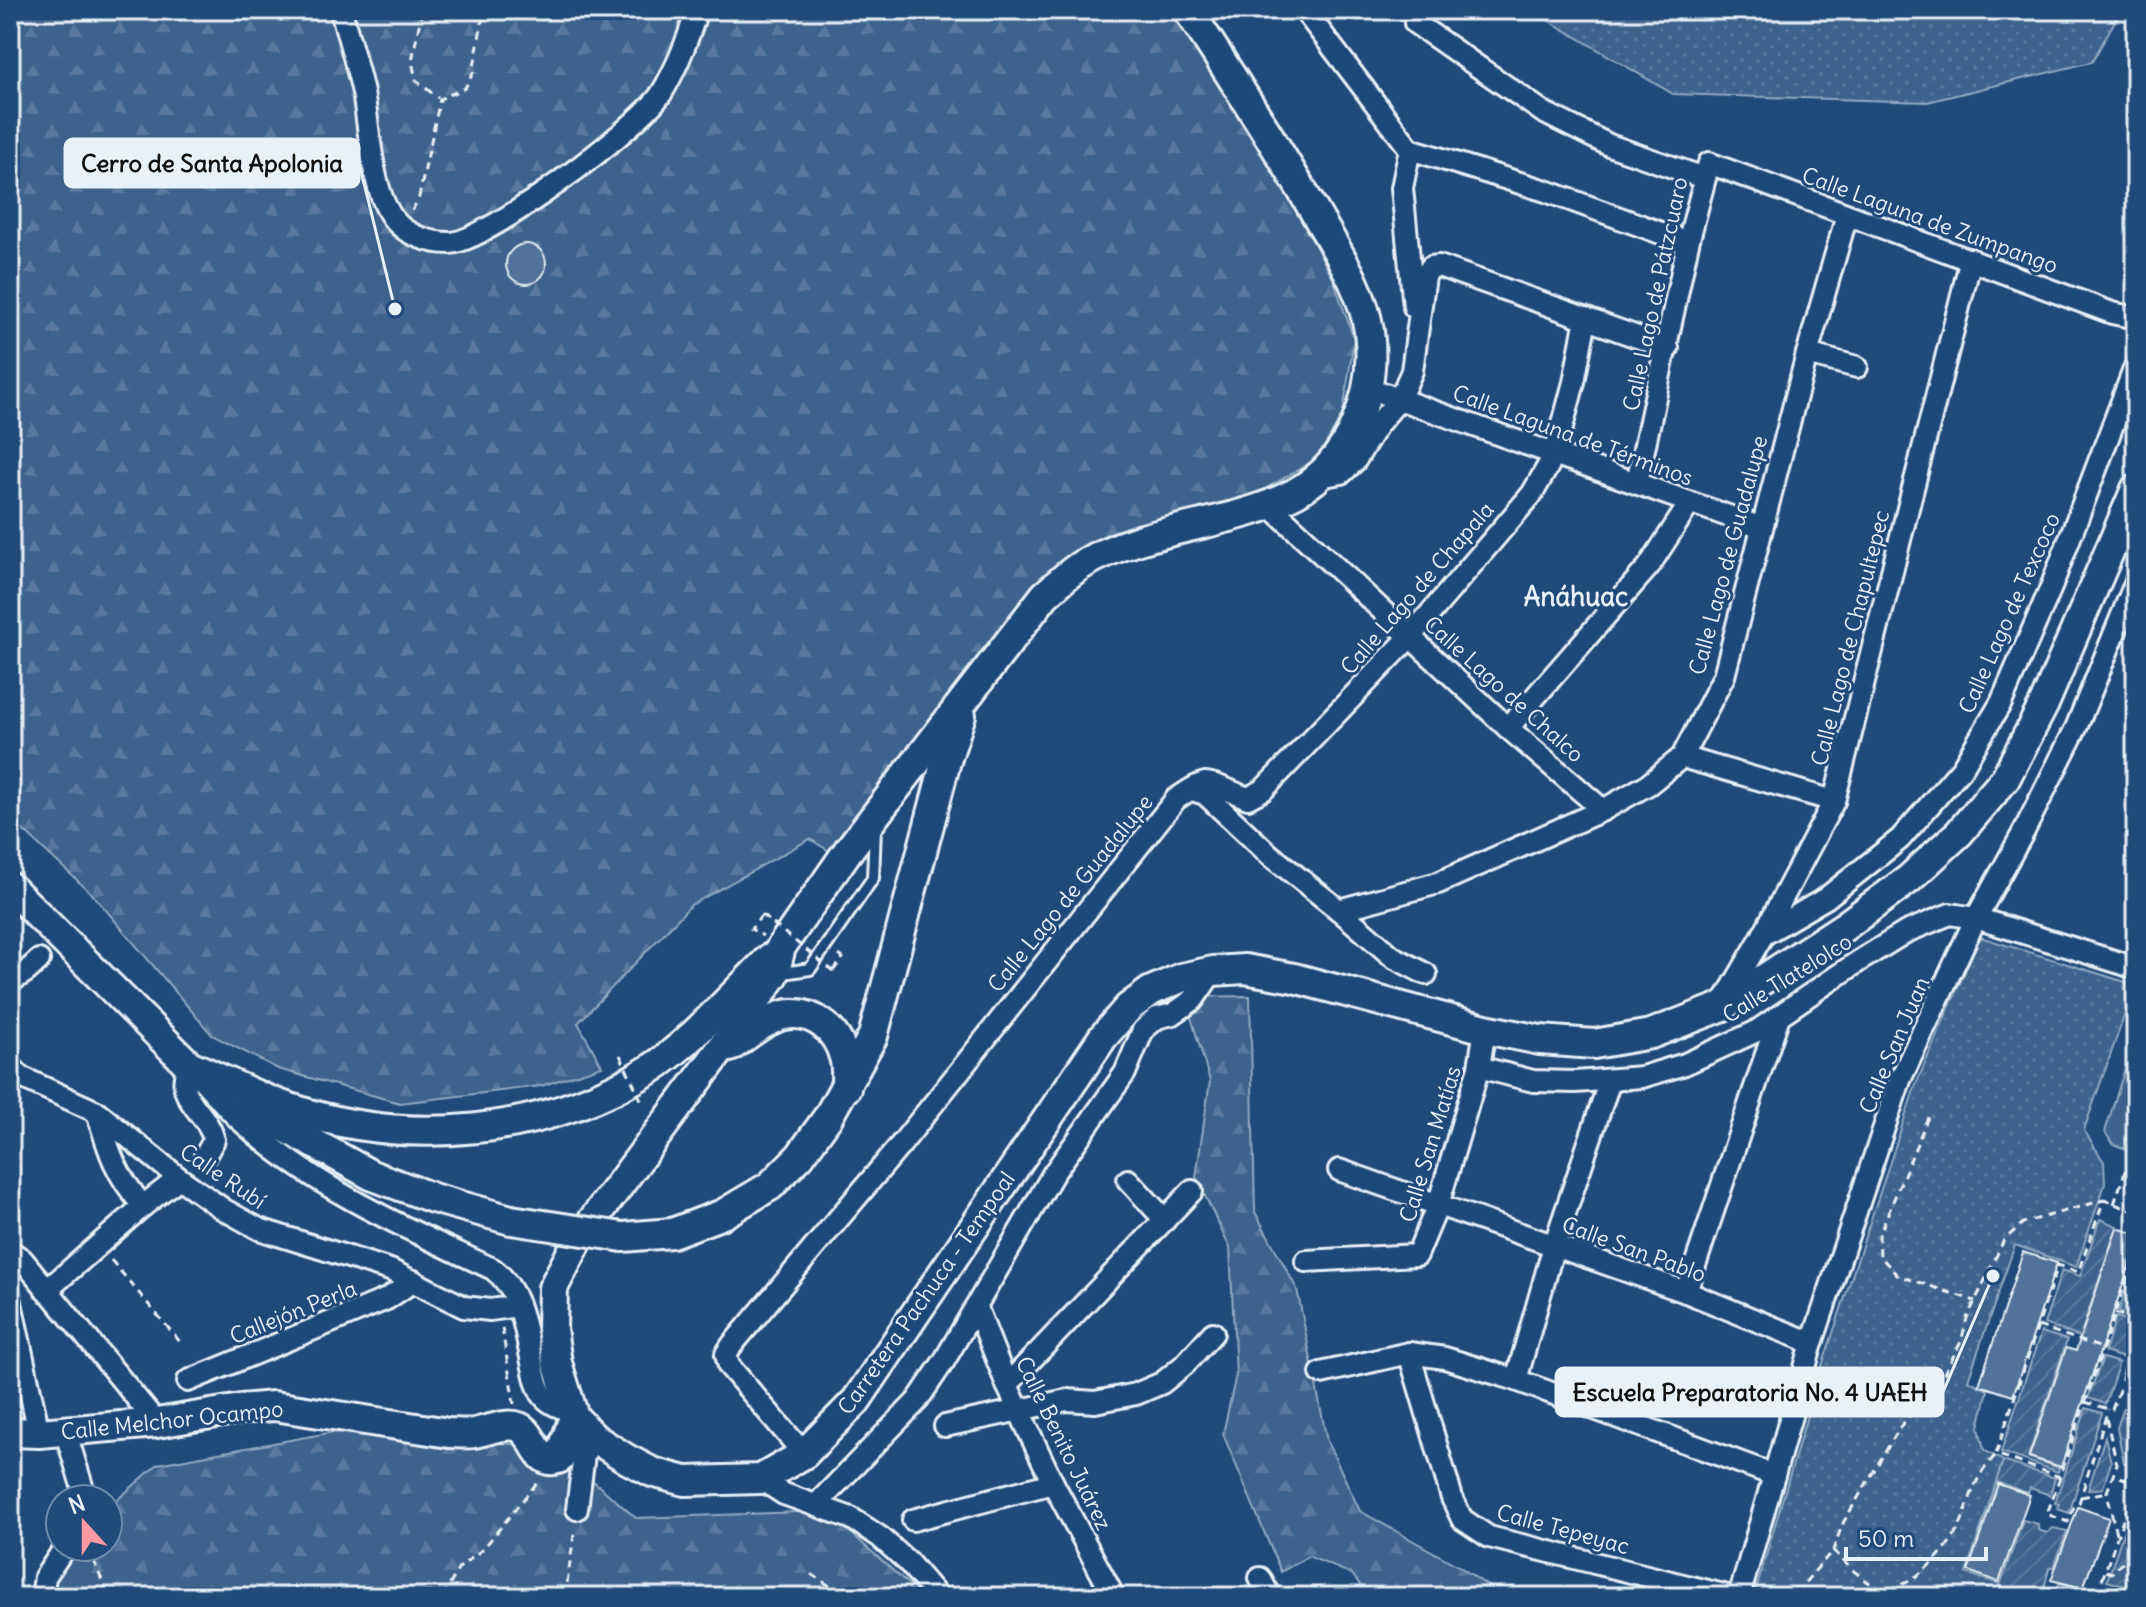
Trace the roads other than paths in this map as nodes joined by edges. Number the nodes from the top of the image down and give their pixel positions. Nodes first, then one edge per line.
1 (341, 10) edge
2 (697, 10) edge
3 (1188, 10) edge
4 (1304, 10) edge
5 (1415, 23) dead end
6 (1410, 149) junction
7 (1707, 171) junction
8 (1847, 215) junction
9 (1688, 243) junction
10 (1971, 259) junction
11 (1586, 318) junction
12 (2136, 318) edge
13 (1418, 330) junction
14 (1668, 348) junction
15 (1807, 354) junction
16 (2136, 364) edge
17 (1857, 367) dead end
18 (1368, 388) junction
19 (1400, 398) junction
20 (1555, 454) junction
21 (1318, 477) junction
22 (1637, 482) junction
23 (2136, 489) edge
24 (1690, 503) junction
25 (1268, 504) junction
26 (1762, 528) junction
27 (2136, 581) edge
28 (1410, 637) junction
29 (966, 699) junction
30 (1508, 728) junction
31 (1682, 757) junction
32 (1192, 790) junction
33 (1834, 801) junction
34 (1603, 810) junction
35 (876, 814) junction
36 (10, 887) edge
37 (1339, 910) junction
38 (1976, 918) junction
39 (1763, 935) junction
40 (781, 947) junction
41 (39, 960) dead end
42 (2136, 968) edge
43 (1213, 971) junction
44 (1426, 974) dead end
45 (774, 975) junction
46 (10, 982) edge
47 (1721, 1007) junction
48 (1779, 1016) junction
49 (1485, 1029) junction
50 (716, 1056) junction
51 (189, 1065) junction
52 (10, 1066) edge
53 (1479, 1067) junction
54 (1610, 1080) junction
55 (846, 1088) junction
56 (97, 1112) junction
57 (205, 1156) dead end
58 (1339, 1170) dead end
59 (179, 1178) junction
60 (1128, 1180) dead end
61 (1192, 1191) dead end
62 (1438, 1205) junction
63 (143, 1206) junction
64 (1165, 1220) junction
65 (1554, 1246) junction
66 (10, 1251) edge
67 (1306, 1261) dead end
68 (414, 1281) junction
69 (46, 1291) junction
70 (1686, 1292) junction
71 (10, 1298) edge
72 (976, 1306) junction
73 (511, 1307) junction
74 (1213, 1333) dead end
75 (1812, 1343) junction
76 (1409, 1353) junction
77 (1321, 1373) dead end
78 (1516, 1380) junction
79 (188, 1381) dead end
80 (1007, 1385) junction
81 (1018, 1409) junction
82 (573, 1414) junction
83 (157, 1423) junction
84 (945, 1426) dead end
85 (10, 1432) edge
86 (52, 1432) junction
87 (594, 1438) junction
88 (804, 1454) junction
89 (1774, 1475) junction
90 (761, 1479) junction
91 (78, 1483) edge
92 (1053, 1483) junction
93 (817, 1504) junction
94 (577, 1509) road end
95 (913, 1520) dead end
96 (54, 1563) edge
97 (1260, 1578) dead end
98 (42, 1597) edge
99 (938, 1597) edge
100 (1114, 1597) edge
101 (1270, 1597) edge
102 (1732, 1597) edge
103 (1739, 1597) edge

1 - 2 street
3 - 18 main road, Carretera Pachuca - Tempoal
4 - 6 street
5 - 7 street, Calle Laguna de Zumpango
6 - 9 street
6 - 13 street
7 - 8 street, Calle Laguna de Zumpango
7 - 9 street, Calle Lago de Pátzcuaro
8 - 10 street, Calle Laguna de Zumpango
8 - 15 street, Calle Lago de Guadalupe
9 - 14 street, Calle Lago de Pátzcuaro
10 - 12 street, Calle Laguna de Zumpango
10 - 33 street, Calle Lago de Chapultepec
11 - 13 street
11 - 14 street
11 - 20 street, Calle Lago de Chapala
13 - 19 street
14 - 22 street, Calle Lago de Pátzcuaro
15 - 17 street
15 - 26 street, Calle Lago de Guadalupe
16 - 39 street, Calle Lago de Texcoco
18 - 19 street, Calle Laguna de Términos
18 - 21 main road, Carretera Pachuca - Tempoal
19 - 20 street, Calle Laguna de Términos
19 - 21 street
20 - 22 street, Calle Laguna de Términos
20 - 28 street, Calle Lago de Chapala
21 - 25 main road, Carretera Pachuca - Tempoal
22 - 24 street, Calle Laguna de Términos
23 - 47 main road, Carretera Pachuca - Tempoal
24 - 26 street, Calle Laguna de Términos
24 - 30 street
25 - 28 street, Calle Lago de Chalco
25 - 29 main road, Carretera Pachuca - Tempoal
26 - 31 street, Calle Lago de Guadalupe
27 - 38 street, Calle San Juan
28 - 30 street, Calle Lago de Chalco
28 - 32 street, Calle Lago de Chapala
29 - 35 main road, Carretera Pachuca - Tempoal
29 - 55 main road
30 - 34 street, Calle Lago de Chalco
31 - 33 street
31 - 34 street, Calle Lago de Guadalupe
32 - 37 street
32 - 88 street, Calle Lago de Guadalupe
33 - 39 street, Calle Lago de Chapultepec
34 - 37 street, Calle Lago de Guadalupe
35 - 40 main road, Carretera Pachuca - Tempoal
35 - 45 lane
36 - 51 main road
37 - 44 street
38 - 42 street, Calle Tlatelolco
38 - 48 street, Calle Tlatelolco
38 - 75 street, Calle San Juan
39 - 47 street, Calle Lago de Chapultepec
40 - 45 main road, Carretera Pachuca - Tempoal
40 - 51 main road
41 - 46 street
43 - 49 main road, Carretera Pachuca - Tempoal
43 - 72 street
43 - 88 main road, Carretera Pachuca - Tempoal
45 - 50 main road, Carretera Pachuca - Tempoal
47 - 49 main road, Carretera Pachuca - Tempoal
48 - 54 street, Calle Tlatelolco
48 - 70 street
49 - 53 street, Calle San Matías
50 - 55 main road
50 - 82 main road, Carretera Pachuca - Tempoal
51 - 55 main road, bridge
51 - 57 street
51 - 73 street
52 - 56 street, Calle Rubí
53 - 54 street, Calle Tlatelolco
53 - 62 street, Calle San Matías
54 - 65 street
56 - 59 street, Calle Rubí
56 - 63 street
58 - 62 street, Calle San Pablo
59 - 63 street
59 - 68 street, Calle Rubí
60 - 64 street
61 - 64 street
62 - 65 street, Calle San Pablo
62 - 67 street, Calle San Matías
63 - 69 street
64 - 80 street
65 - 70 street, Calle San Pablo
65 - 78 street
66 - 69 street
68 - 73 street, Calle Rubí
68 - 79 street, Callejón Perla
69 - 83 street
70 - 75 street, Calle San Pablo
71 - 86 street
72 - 80 street, Calle Benito Juárez
72 - 93 street
73 - 82 street
74 - 81 street
75 - 89 street, Calle San Juan
76 - 77 street
76 - 78 street
76 - 102 street, Calle Tepeyac
78 - 89 street
80 - 81 street, Calle Benito Juárez
81 - 84 street
81 - 92 street, Calle Benito Juárez
82 - 83 main road, Calle Melchor Ocampo
82 - 87 main road, Carretera Pachuca - Tempoal
83 - 86 main road, Calle Melchor Ocampo
85 - 86 main road, Calle Melchor Ocampo
86 - 91 street
87 - 90 main road, Carretera Pachuca - Tempoal
87 - 94 street
88 - 90 main road, Carretera Pachuca - Tempoal
89 - 103 street, Calle San Juan
90 - 93 street
92 - 95 street
92 - 100 street, Calle Benito Juárez
93 - 99 street
96 - 98 street
97 - 101 street

